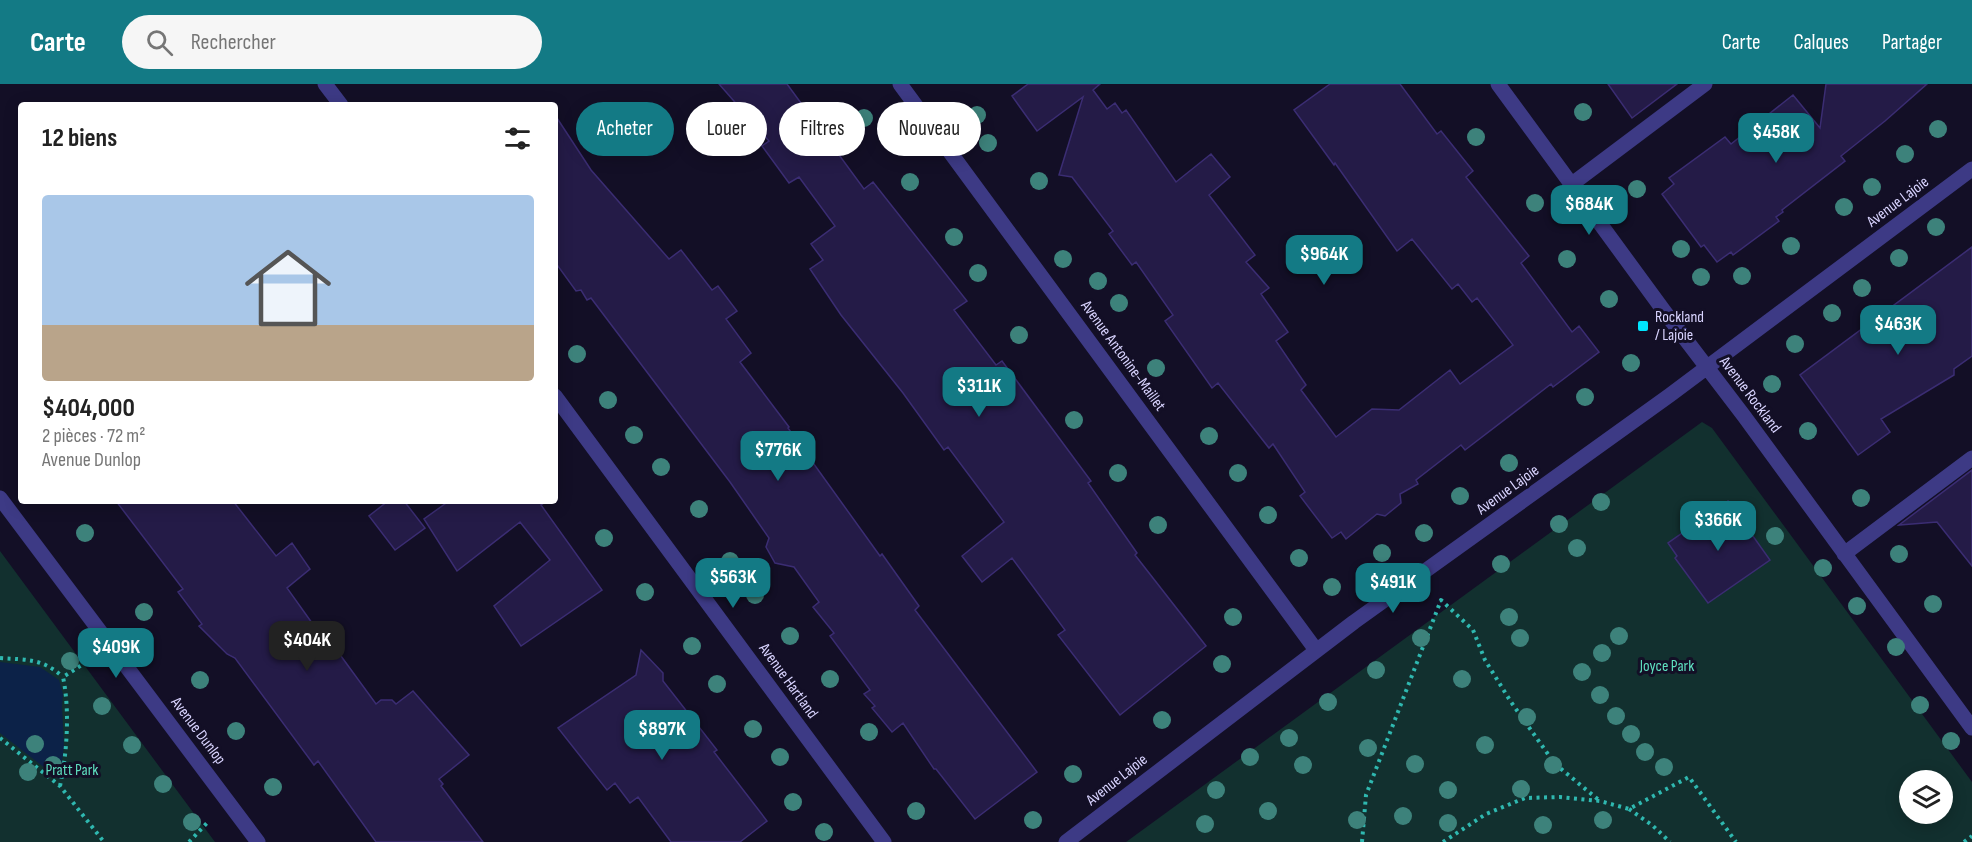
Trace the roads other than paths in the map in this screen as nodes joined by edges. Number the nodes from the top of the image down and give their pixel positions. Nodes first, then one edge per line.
1 (325, 84) edge
2 (900, 84) edge
3 (1498, 84) edge
4 (1705, 84) edge
5 (338, 102) edge
6 (1972, 169) edge
7 (1572, 184) junction
8 (1707, 368) junction
9 (558, 400) edge
10 (1972, 458) edge
11 (0, 498) edge
12 (1844, 554) junction
13 (1316, 650) junction
14 (1972, 728) edge
15 (258, 842) edge
16 (884, 842) edge
17 (1066, 842) edge

1 - 5 street
2 - 13 street, Avenue Antonine-Maillet
3 - 7 street, Avenue Rockland
4 - 7 street
6 - 8 street, Avenue Lajoie
7 - 8 street, Avenue Rockland
8 - 12 street, Avenue Rockland
8 - 13 street, Avenue Lajoie
9 - 16 street, Avenue Hartland
10 - 12 street
11 - 15 street, Avenue Dunlop
12 - 14 street, Avenue Rockland
13 - 17 street, Avenue Lajoie

